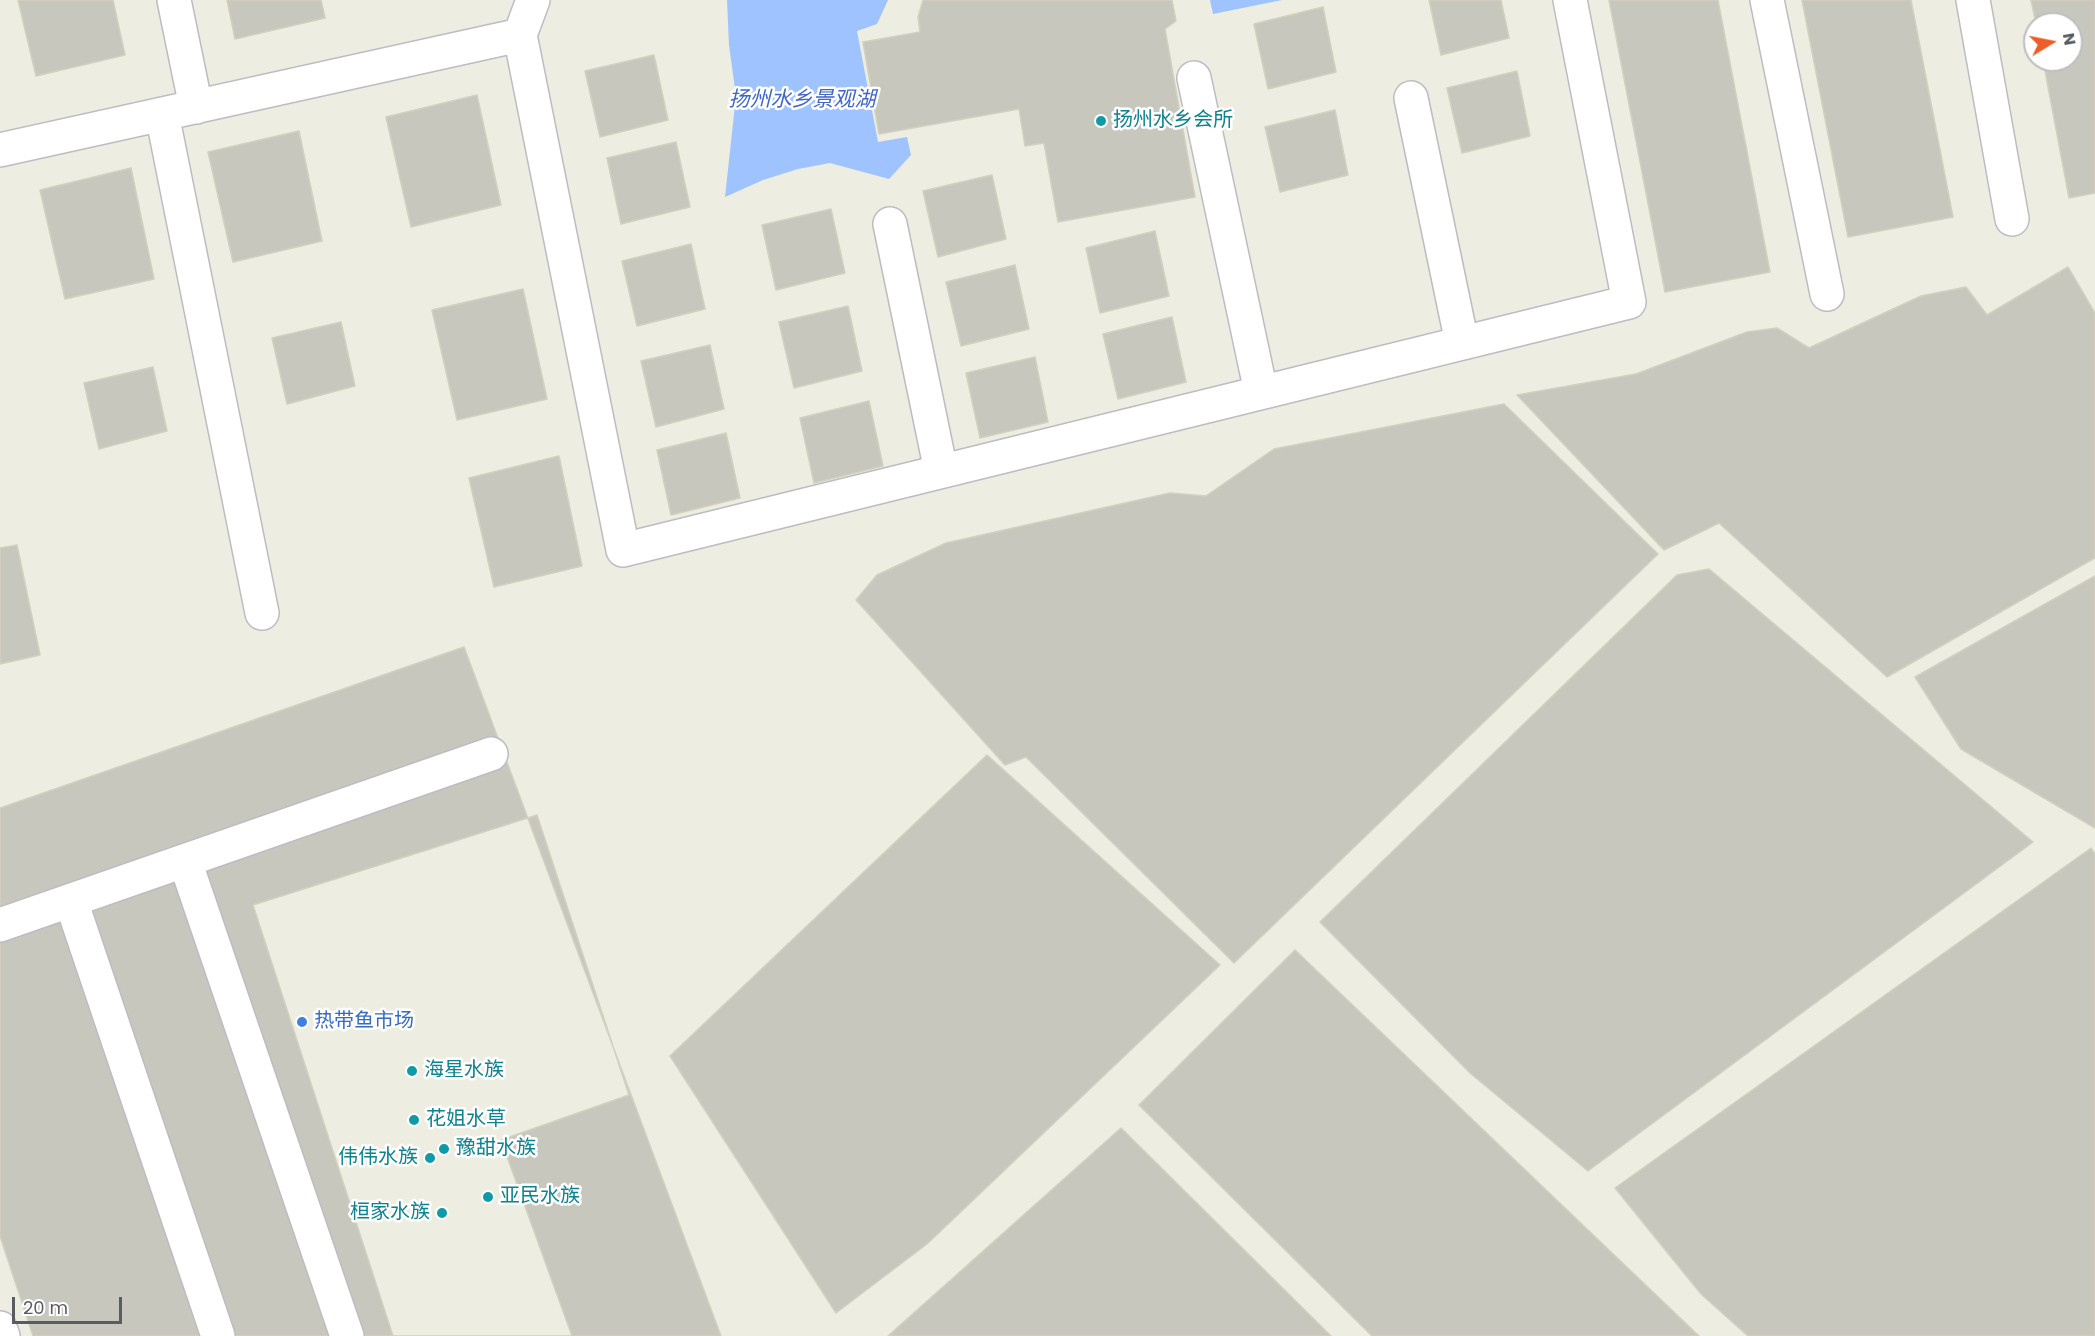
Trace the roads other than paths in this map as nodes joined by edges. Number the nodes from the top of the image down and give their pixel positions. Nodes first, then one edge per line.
1 (174, 0) edge
2 (533, 0) edge
3 (1570, 0) edge
4 (1767, 0) edge
5 (1973, 0) edge
6 (520, 35) junction
7 (1194, 78) dead end
8 (1411, 98) dead end
9 (196, 106) junction
10 (162, 114) junction
11 (0, 150) edge
12 (2012, 219) dead end
13 (890, 224) dead end
14 (1827, 294) dead end
15 (1462, 343) junction
16 (1261, 392) junction
17 (941, 471) junction
18 (262, 613) dead end
19 (491, 754) dead end
20 (185, 861) junction
21 (71, 901) junction
22 (0, 925) edge
23 (0, 1328) edge
24 (3, 1336) edge
25 (218, 1336) edge
26 (347, 1336) edge

1 - 9 street
2 - 6 street
3 - 15 street
4 - 14 street
5 - 12 street
6 - 9 street
6 - 17 street
7 - 16 street
8 - 15 street
9 - 10 street
10 - 11 street
10 - 18 street
13 - 17 street
15 - 16 street
16 - 17 street
19 - 20 street
20 - 21 street
20 - 26 street
21 - 22 street
21 - 25 street
23 - 24 street

